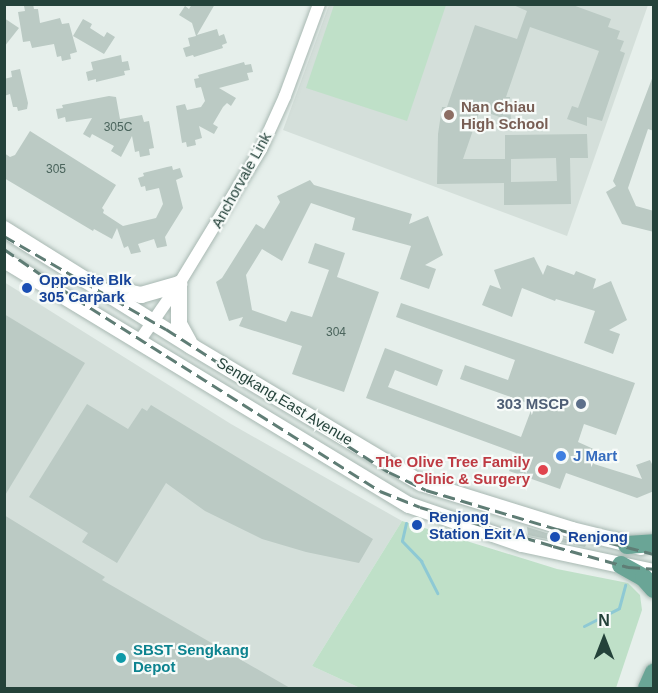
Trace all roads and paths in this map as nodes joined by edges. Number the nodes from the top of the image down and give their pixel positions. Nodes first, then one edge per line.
1 (319, 4) edge
2 (4, 229) edge
3 (4, 261) edge
4 (95, 284) junction
5 (179, 284) junction
6 (153, 321) junction
7 (138, 343) junction
8 (191, 346) junction
9 (654, 543) edge
10 (627, 545) junction
11 (654, 549) edge
12 (621, 565) junction
13 (654, 572) edge
14 (654, 589) edge
15 (654, 672) edge
16 (647, 688) edge

1 - 5 street, Anchorvale Link
2 - 4 main road, Sengkang East Avenue
3 - 7 main road, Sengkang East Avenue
4 - 5 main road
4 - 6 main road, Sengkang East Avenue
5 - 6 street, Anchorvale Link
5 - 8 main road
6 - 7 street, Anchorvale Link
6 - 8 main road, Sengkang East Avenue
7 - 12 main road, Sengkang East Avenue
8 - 10 main road, Sengkang East Avenue
9 - 10 main road
10 - 11 main road, Sengkang East Avenue
12 - 13 main road, Sengkang East Avenue
12 - 14 main road
15 - 16 main road

